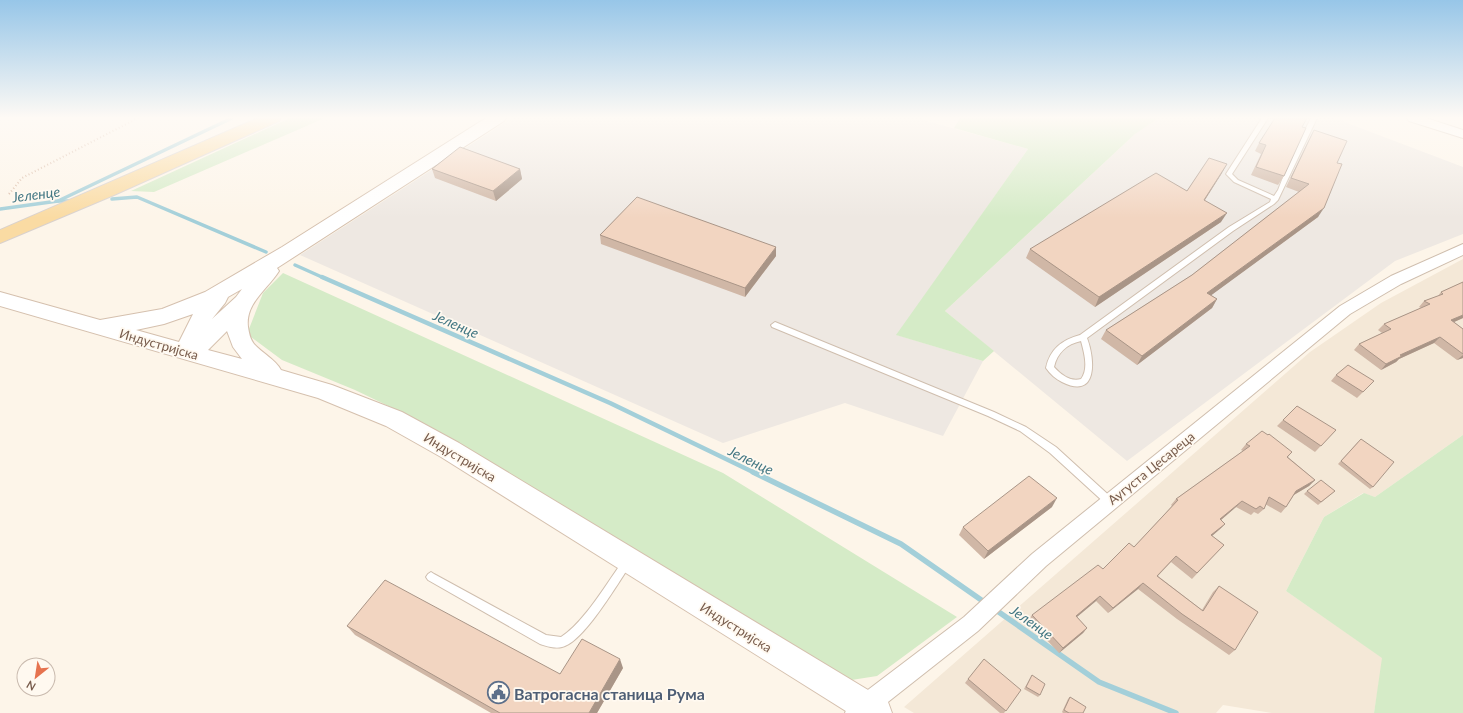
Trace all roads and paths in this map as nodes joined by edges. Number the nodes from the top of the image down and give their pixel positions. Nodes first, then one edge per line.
1 (74, 151) edge
2 (198, 151) edge
3 (446, 151) edge
4 (1243, 151) edge
5 (1298, 151) edge
6 (9, 194) dead end
7 (1276, 198) junction
8 (28, 226) junction
9 (0, 237) edge
10 (0, 242) edge
11 (1463, 250) edge
12 (289, 252) junction
13 (224, 291) junction
14 (0, 299) edge
15 (242, 303) junction
16 (774, 325) dead end
17 (95, 326) junction
18 (1083, 337) junction
19 (188, 352) junction
20 (280, 378) junction
21 (1110, 502) junction
22 (628, 560) junction
23 (431, 577) dead end
24 (866, 711) edge

1 - 6 path
2 - 8 main road
3 - 12 main road
4 - 7 lane
5 - 7 lane
7 - 18 lane
8 - 9 main road
8 - 10 main road
11 - 21 street, Аугуста Цесареца
12 - 13 main road
12 - 15 main road
13 - 17 main road
13 - 19 main road
14 - 17 main road, Индустријска
15 - 19 main road
15 - 20 main road
16 - 21 lane
17 - 19 main road, Индустријска
18 - 18 lane
19 - 20 main road, Индустријска
20 - 22 main road, Индустријска
21 - 24 street, Аугуста Цесареца
22 - 23 lane
22 - 24 main road, Индустријска

